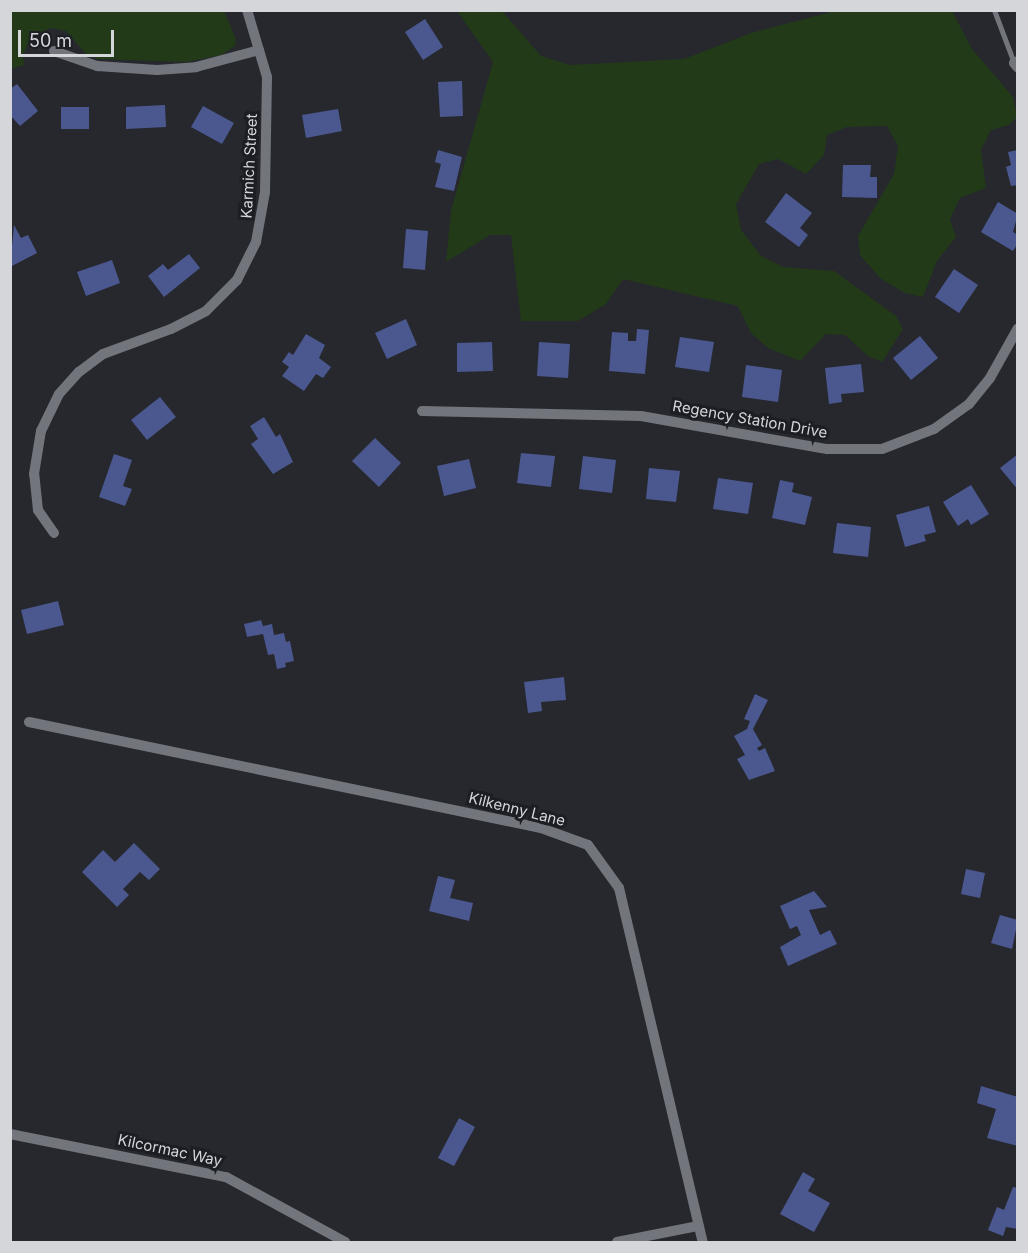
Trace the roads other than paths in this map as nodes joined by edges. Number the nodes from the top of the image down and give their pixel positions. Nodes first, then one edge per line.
1 (247, 10) edge
2 (994, 10) edge
3 (259, 50) junction
4 (54, 51) dead end
5 (1016, 64) edge
6 (1017, 328) edge
7 (422, 411) dead end
8 (54, 533) dead end
9 (29, 722) dead end
10 (10, 1134) edge
11 (698, 1226) junction
12 (345, 1242) edge
13 (617, 1242) edge
14 (703, 1242) edge

1 - 3 street, Karmich Street
2 - 5 lane
3 - 4 street
3 - 8 street, Karmich Street
6 - 7 street, Regency Station Drive
9 - 11 street, Kilkenny Lane
10 - 12 street, Kilcormac Way
11 - 13 street
11 - 14 street, Kilkenny Lane

